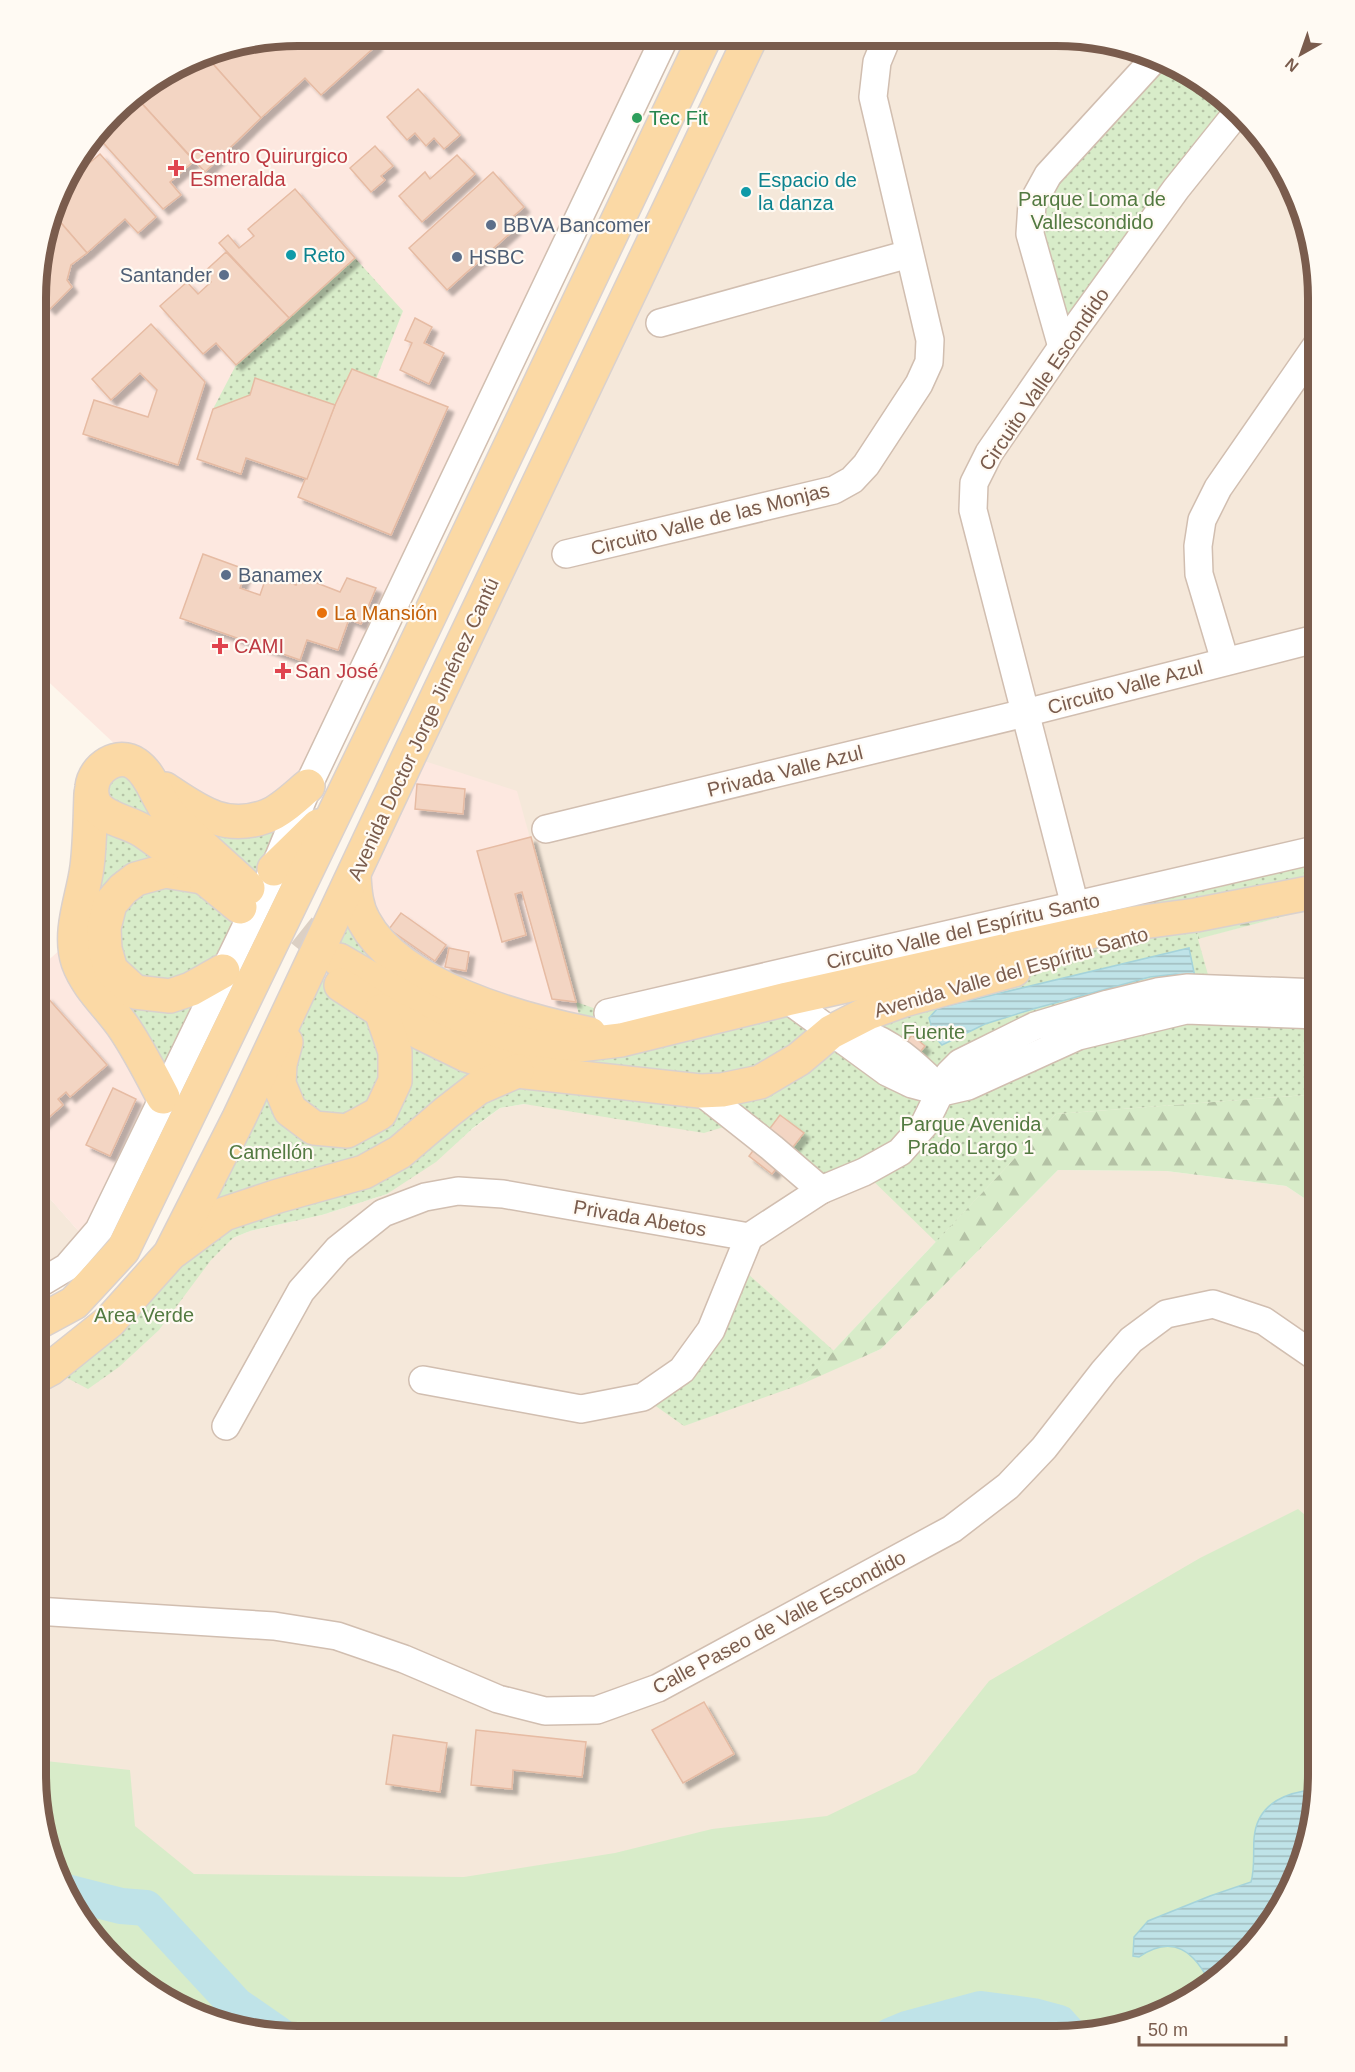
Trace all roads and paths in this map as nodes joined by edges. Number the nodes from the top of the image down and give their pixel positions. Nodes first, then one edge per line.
1 (661, 46) edge
2 (701, 46) edge
3 (747, 46) edge
4 (884, 46) edge
5 (1149, 65) edge
6 (1233, 118) edge
7 (909, 254) junction
8 (660, 323) dead end
9 (1062, 347) junction
10 (1308, 358) edge
11 (566, 554) dead end
12 (1308, 641) edge
13 (1225, 660) junction
14 (1025, 713) junction
15 (148, 778) junction
16 (308, 786) junction
17 (91, 794) junction
18 (335, 810) junction
19 (546, 830) dead end
20 (1308, 852) edge
21 (354, 876) junction
22 (204, 877) junction
23 (254, 888) junction
24 (1308, 893) edge
25 (1196, 915) junction
26 (1079, 922) junction
27 (223, 971) junction
28 (323, 975) junction
29 (1308, 993) edge
30 (787, 999) junction
31 (381, 1011) junction
32 (1308, 1015) edge
33 (614, 1027) junction
34 (831, 1032) junction
35 (517, 1071) junction
36 (711, 1091) junction
37 (942, 1092) junction
38 (163, 1097) junction
39 (828, 1186) junction
40 (749, 1238) junction
41 (170, 1254) junction
42 (46, 1280) edge
43 (46, 1318) edge
44 (1308, 1351) edge
45 (46, 1371) edge
46 (423, 1380) dead end
47 (226, 1426) dead end
48 (46, 1612) edge

1 - 16 street
2 - 18 main road
3 - 21 main road, Avenida Doctor Jorge Jiménez Cantú
4 - 7 street, Circuito Valle de las Monjas
5 - 9 street
6 - 9 street, Circuito Valle Escondido
7 - 8 street
7 - 11 street, Circuito Valle de las Monjas
9 - 14 street, Circuito Valle Escondido
10 - 13 street, Circuito Valle Azul
12 - 13 street, Circuito Valle Azul
13 - 14 street, Circuito Valle Azul
14 - 19 street, Privada Valle Azul
14 - 26 street, Circuito Valle Escondido
15 - 16 main road
15 - 17 main road
15 - 23 main road
16 - 23 street
17 - 22 main road
17 - 38 main road
18 - 23 main road
18 - 43 main road
20 - 26 street, Circuito Valle del Espíritu Santo
21 - 28 main road, Avenida Doctor Jorge Jiménez Cantú
21 - 33 main road
22 - 23 main road
22 - 27 main road
23 - 27 street
24 - 25 main road, Avenida Valle del Espíritu Santo
25 - 26 main road, Avenida Valle del Espíritu Santo
25 - 34 main road, Avenida Valle del Espíritu Santo
26 - 30 main road, Avenida Valle del Espíritu Santo
26 - 33 street, Circuito Valle del Espíritu Santo
27 - 38 street
28 - 31 main road, Avenida Valle del Espíritu Santo
28 - 31 main road
28 - 33 main road, Avenida Valle del Espíritu Santo
28 - 41 main road, Avenida Doctor Jorge Jiménez Cantú
29 - 37 street
30 - 33 main road, Avenida Valle del Espíritu Santo
30 - 34 street
31 - 35 main road, Avenida Valle del Espíritu Santo
32 - 37 street
34 - 36 main road, Avenida Valle del Espíritu Santo
34 - 37 street
35 - 36 main road, Avenida Valle del Espíritu Santo
35 - 41 main road
36 - 39 street
37 - 39 street
38 - 42 street
39 - 40 street
40 - 46 street
40 - 47 street, Privada Abetos
41 - 45 main road, Avenida Doctor Jorge Jiménez Cantú
44 - 48 street, Calle Paseo de Valle Escondido

